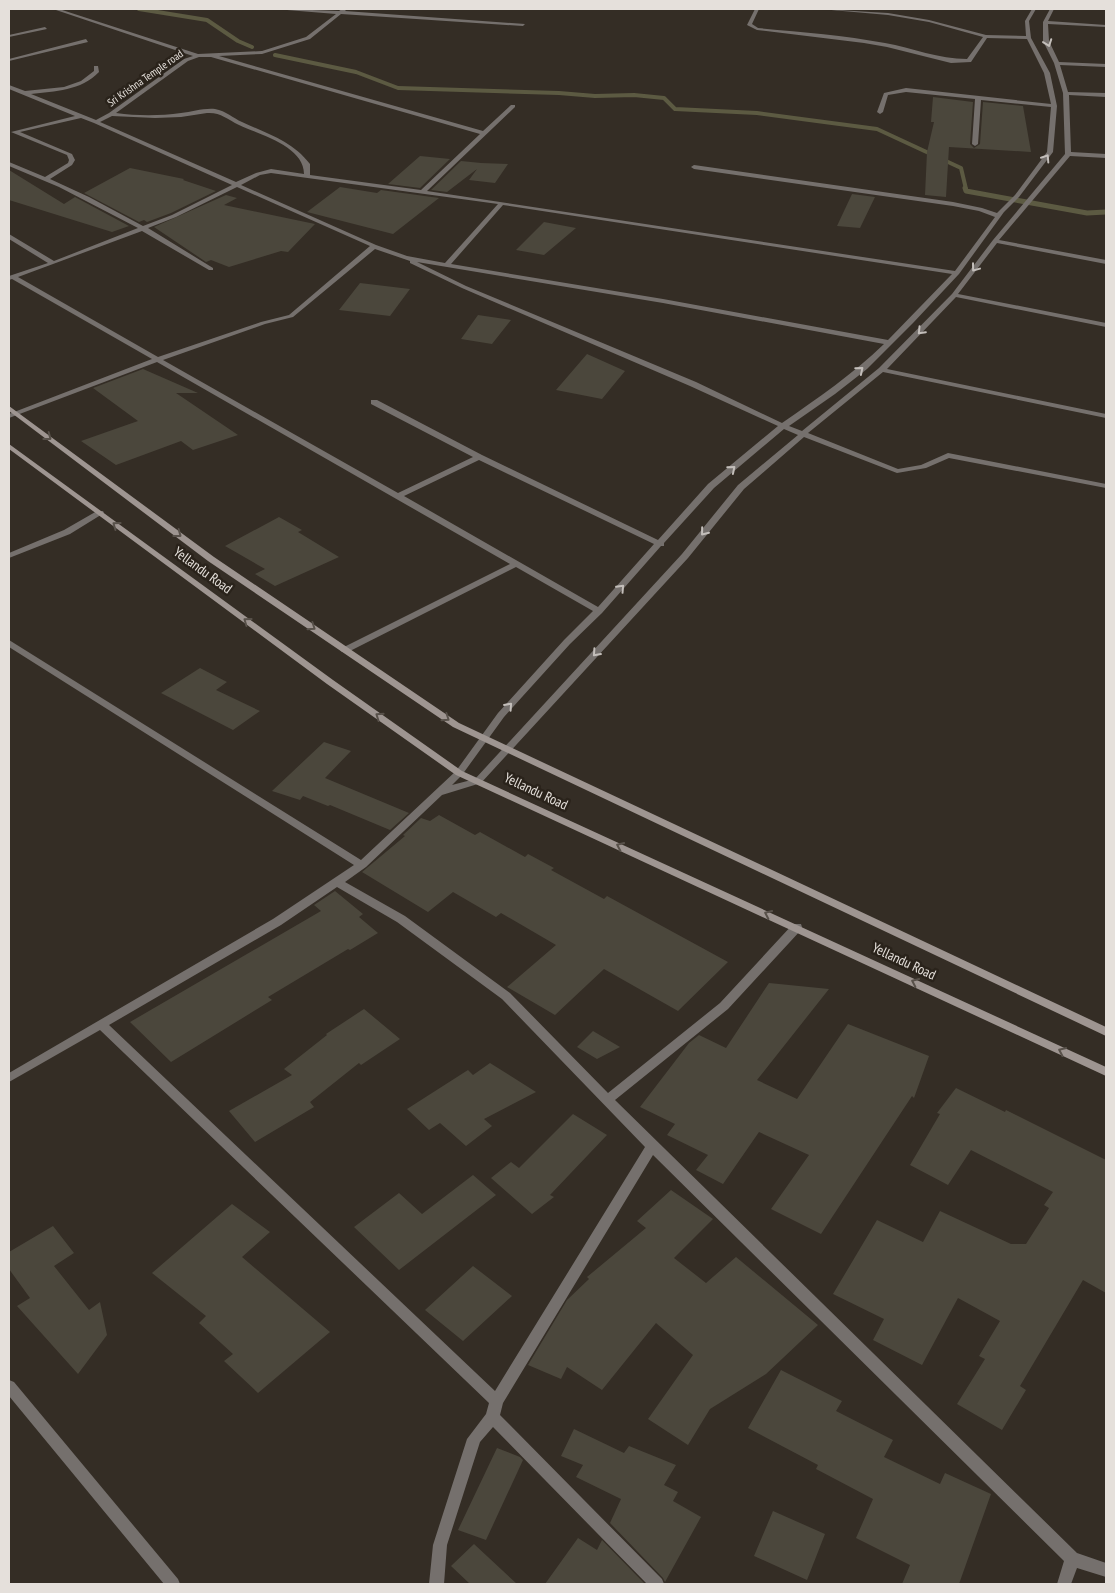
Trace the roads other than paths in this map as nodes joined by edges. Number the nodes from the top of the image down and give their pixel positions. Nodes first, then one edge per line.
1 (55, 9) edge
2 (287, 9) edge
3 (758, 9) edge
4 (822, 9) edge
5 (1034, 9) edge
6 (1052, 9) edge
7 (343, 11) edge
8 (1045, 22) junction
9 (523, 25) dead end
10 (1106, 26) edge
11 (45, 28) dead end
12 (9, 36) edge
13 (986, 36) junction
14 (1030, 38) junction
15 (86, 41) dead end
16 (198, 56) junction
17 (213, 56) junction
18 (9, 60) edge
19 (1058, 63) junction
20 (1106, 65) edge
21 (96, 67) dead end
22 (9, 88) edge
23 (1066, 93) junction
24 (24, 94) junction
25 (1106, 95) edge
26 (978, 97) junction
27 (513, 106) dead end
28 (1054, 106) junction
29 (880, 112) dead end
30 (112, 114) junction
31 (81, 116) junction
32 (96, 122) junction
33 (11, 133) edge
34 (484, 133) junction
35 (975, 144) dead end
36 (1068, 154) junction
37 (1106, 156) edge
38 (9, 164) edge
39 (694, 167) dead end
40 (307, 176) junction
41 (47, 178) junction
42 (236, 186) junction
43 (421, 193) junction
44 (502, 203) junction
45 (1001, 213) junction
46 (144, 228) junction
47 (9, 236) edge
48 (995, 241) junction
49 (374, 246) junction
50 (406, 258) junction
51 (1106, 262) edge
52 (54, 263) junction
53 (446, 265) junction
54 (211, 269) dead end
55 (957, 273) junction
56 (11, 277) edge
57 (954, 296) junction
58 (1106, 325) edge
59 (890, 343) junction
60 (156, 360) junction
61 (882, 370) junction
62 (374, 402) dead end
63 (11, 413) edge
64 (1106, 416) edge
65 (784, 426) junction
66 (803, 434) junction
67 (9, 446) edge
68 (479, 457) junction
69 (1106, 486) edge
70 (398, 496) junction
71 (100, 513) junction
72 (661, 544) junction
73 (9, 556) edge
74 (516, 564) junction
75 (599, 611) junction
76 (9, 644) edge
77 (345, 650) junction
78 (483, 737) junction
79 (509, 749) junction
80 (459, 773) junction
81 (478, 781) junction
82 (439, 792) junction
83 (362, 865) junction
84 (337, 882) junction
85 (797, 927) junction
86 (101, 1024) junction
87 (1106, 1032) edge
88 (1106, 1072) edge
89 (9, 1078) edge
90 (607, 1100) junction
91 (652, 1146) junction
92 (9, 1386) edge
93 (496, 1401) junction
94 (494, 1417) junction
95 (1072, 1559) junction
96 (1106, 1570) edge
97 (173, 1584) edge
98 (436, 1584) edge
99 (657, 1584) edge
100 (1064, 1584) edge

1 - 16 street
2 - 7 street
3 - 13 street
4 - 13 street
5 - 14 street
6 - 8 street
7 - 9 street
7 - 17 street, Sri Krishna Temple road
8 - 10 street
8 -> 19 street
11 - 12 street
13 - 14 street
14 - 28 street
15 - 18 street
16 - 17 street, Sri Krishna Temple road
16 - 30 street, Sri Krishna Temple road
17 - 34 street
19 - 20 street
19 - 23 street
21 - 24 street
22 - 24 street
23 - 25 street
23 - 36 street
24 - 31 street
26 - 28 street
26 - 29 street
26 - 35 street
27 - 34 street
45 -> 28 street
30 - 32 street, Sri Krishna Temple road
30 - 40 street
31 - 32 street
31 - 33 street
32 - 42 street
33 - 41 street
34 - 43 street
36 - 37 street
36 - 48 street
38 - 41 street
39 - 45 street
40 - 42 street
40 - 43 street
41 - 46 street
42 - 46 street
42 - 49 street
43 - 44 street
44 - 53 street
44 - 55 street
45 - 55 street
46 - 52 street
46 - 54 street
47 - 52 street
48 - 51 street
48 -> 57 street
49 - 50 street
49 - 60 street
50 - 53 street
50 - 65 street
52 - 56 street
53 - 59 street
55 - 59 street
56 - 60 street
57 - 58 street
57 -> 61 street
65 -> 59 street
60 - 63 street
60 - 70 street
61 - 64 street
61 - 66 street
62 - 68 street
63 -> 77 main road, Yellandu Road
65 - 66 street
72 -> 65 street
66 - 69 street
66 -> 79 street
67 - 71 main road, Yellandu Road
68 - 70 street
68 - 72 street
70 - 74 street
71 - 73 street
80 -> 71 main road, Yellandu Road
75 -> 72 street
74 - 75 street
74 - 77 street
78 -> 75 street
76 - 83 street
77 -> 78 main road, Yellandu Road
78 - 79 main road, Yellandu Road
78 - 80 street
79 - 81 street
79 - 87 main road, Yellandu Road
80 - 81 main road, Yellandu Road
80 - 82 street
81 - 82 street
85 -> 81 main road, Yellandu Road
82 - 83 street
83 - 84 street
84 - 86 street
84 - 90 street
88 -> 85 main road, Yellandu Road
85 - 90 street
86 - 89 street
86 - 93 street
90 - 91 street
91 - 93 street
91 - 95 street
92 - 97 street
93 - 94 street
94 - 98 street
94 - 99 street
95 - 96 street
95 - 100 street

